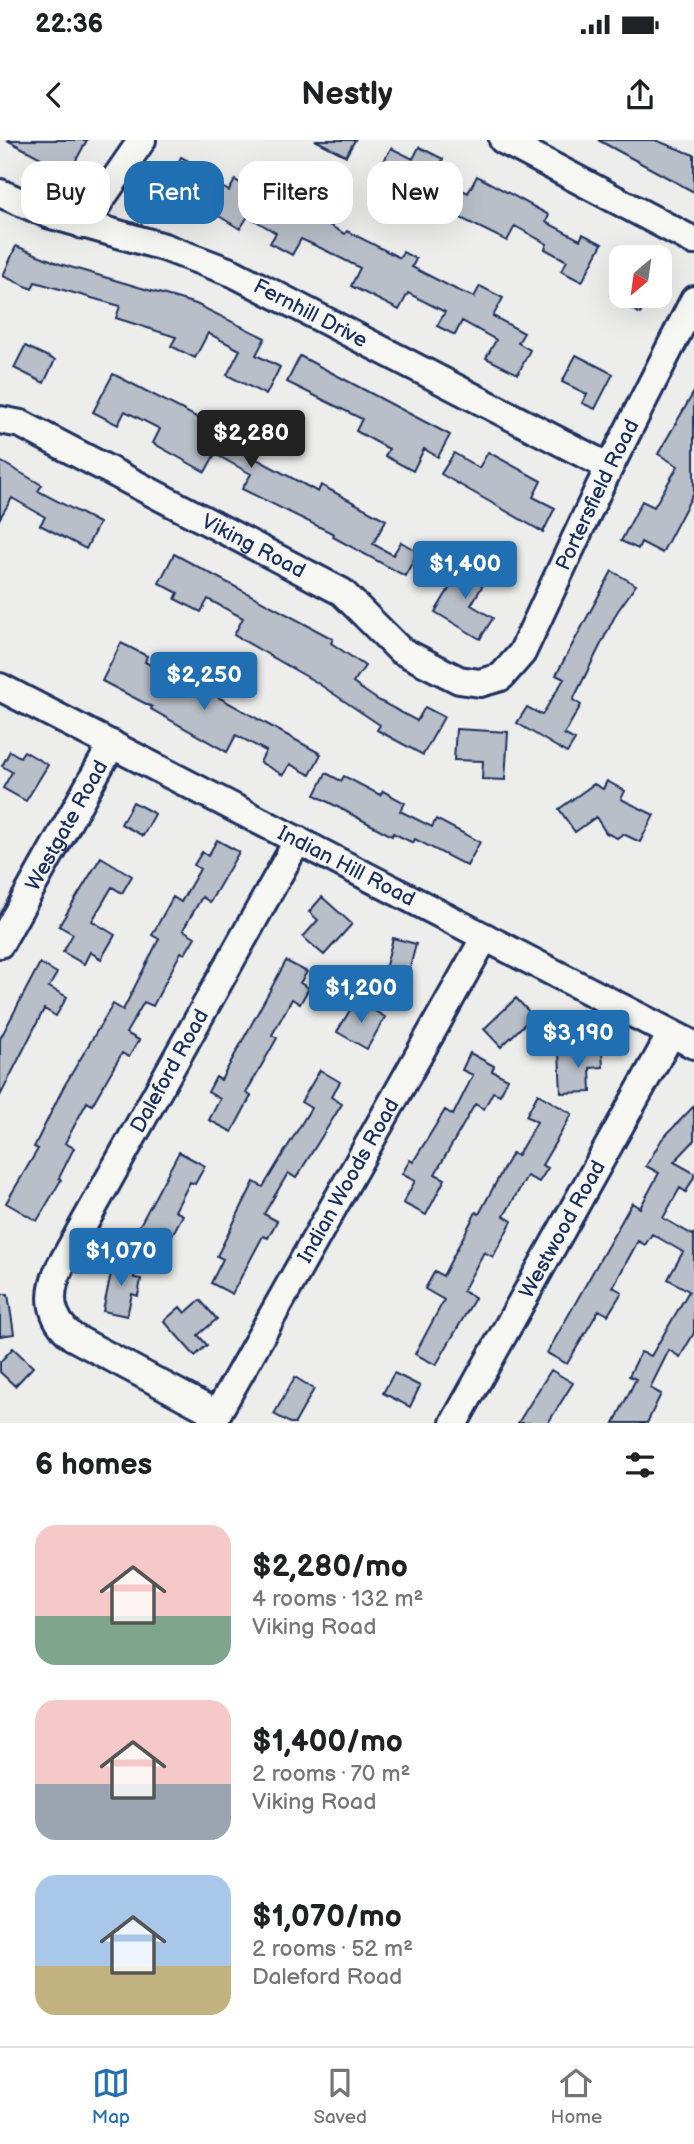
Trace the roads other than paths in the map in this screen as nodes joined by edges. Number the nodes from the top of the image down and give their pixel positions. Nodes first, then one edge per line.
1 (142, 140) edge
2 (503, 140) edge
3 (0, 193) edge
4 (83, 225) junction
5 (694, 241) edge
6 (694, 300) edge
7 (0, 420) edge
8 (609, 467) junction
9 (492, 681) joint
10 (0, 687) edge
11 (112, 744) junction
12 (298, 840) junction
13 (485, 937) junction
14 (0, 944) edge
15 (683, 1040) edge
16 (215, 1418) edge
17 (454, 1423) edge

1 - 4 street
2 - 5 street
3 - 4 street, Fernhill Drive
4 - 8 street, Fernhill Drive
6 - 8 street, Portersfield Road
7 - 9 street, Viking Road
8 - 9 street, Portersfield Road
10 - 11 street, Indian Hill Road
11 - 12 street, Indian Hill Road
11 - 14 street, Westgate Road
12 - 13 street, Indian Hill Road
12 - 16 street, Daleford Road
13 - 15 street, Indian Hill Road
13 - 16 street, Indian Woods Road
15 - 17 street, Westwood Road

